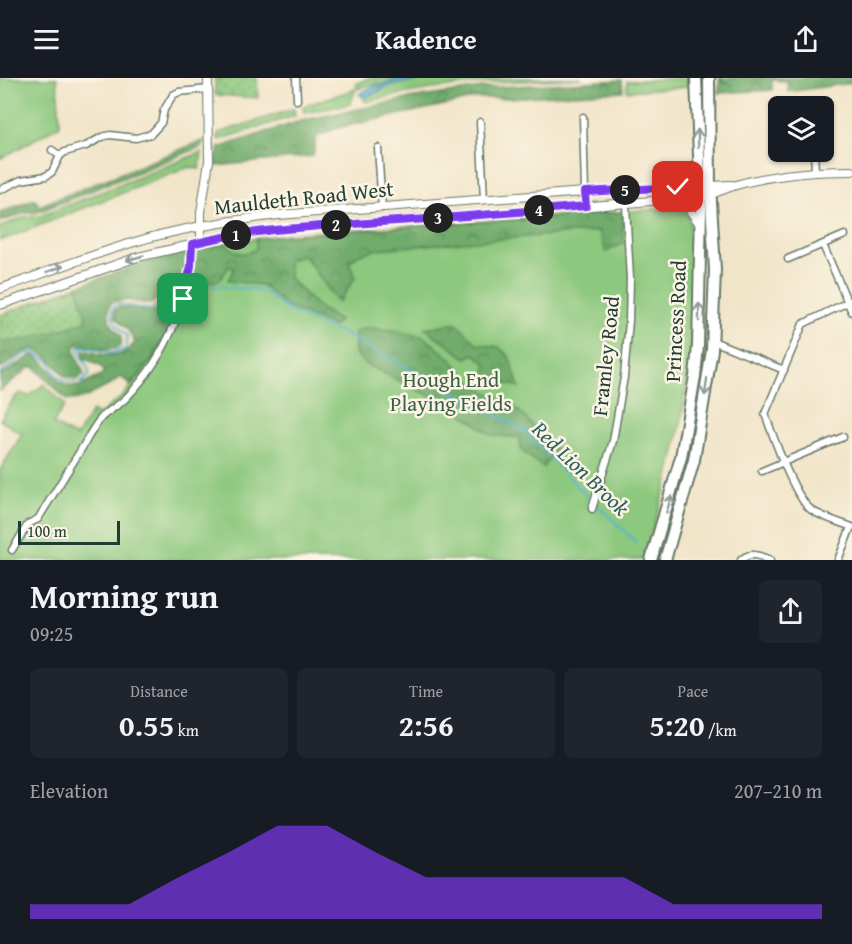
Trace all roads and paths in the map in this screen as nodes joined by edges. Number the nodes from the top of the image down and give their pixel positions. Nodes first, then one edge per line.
1 (208, 78) edge
2 (296, 78) edge
3 (696, 78) edge
4 (709, 84) edge
5 (208, 89) junction
6 (297, 100) dead end
7 (583, 117) dead end
8 (480, 122) dead end
9 (378, 148) dead end
10 (52, 150) dead end
11 (60, 156) junction
12 (815, 162) edge
13 (815, 171) junction
14 (852, 171) edge
15 (0, 190) edge
16 (706, 191) junction
17 (585, 192) junction
18 (665, 199) junction
19 (484, 200) junction
20 (626, 204) dead end
21 (586, 206) junction
22 (382, 208) junction
23 (700, 224) junction
24 (200, 226) junction
25 (845, 235) dead end
26 (201, 241) junction
27 (192, 244) junction
28 (823, 245) junction
29 (788, 259) dead end
30 (0, 289) edge
31 (850, 301) edge
32 (0, 305) edge
33 (852, 312) edge
34 (712, 341) junction
35 (784, 370) junction
36 (843, 437) dead end
37 (784, 463) junction
38 (762, 471) dead end
39 (592, 509) dead end
40 (851, 527) edge
41 (12, 550) dead end
42 (651, 560) edge
43 (665, 560) edge
44 (741, 560) edge
45 (770, 560) edge
46 (838, 560) edge

1 - 5 street
2 - 6 street
16 -> 3 highway, Princess Road
4 - 16 highway, Princess Road
5 - 11 street
5 - 24 street
7 - 17 street
8 - 19 street
9 - 22 street
10 - 11 street
11 - 15 street
12 - 13 street
13 - 14 street, Mauldeth Road West
13 - 16 street, Mauldeth Road West
16 - 17 street, Mauldeth Road West
16 - 18 street, Mauldeth Road West
16 - 23 highway, Princess Road
16 - 34 highway, Princess Road
17 - 19 street, Mauldeth Road West
17 - 21 street
18 - 21 street, Mauldeth Road West
18 - 23 street
19 - 22 street, Mauldeth Road West
20 - 39 street, Framley Road
21 - 26 street, Mauldeth Road West
22 - 24 street, Mauldeth Road West
42 -> 23 highway, Princess Road
24 - 26 street
30 -> 24 street, Mauldeth Road West
25 - 28 street
26 - 27 street, Mauldeth Road West
27 -> 32 street, Mauldeth Road West
27 - 41 street
28 - 29 street
28 - 31 street
31 - 33 street
31 - 35 street
34 - 35 street
34 -> 43 highway, Princess Road
35 - 37 street
36 - 37 street
37 - 38 street
37 - 40 street
40 - 46 street
44 - 45 street

